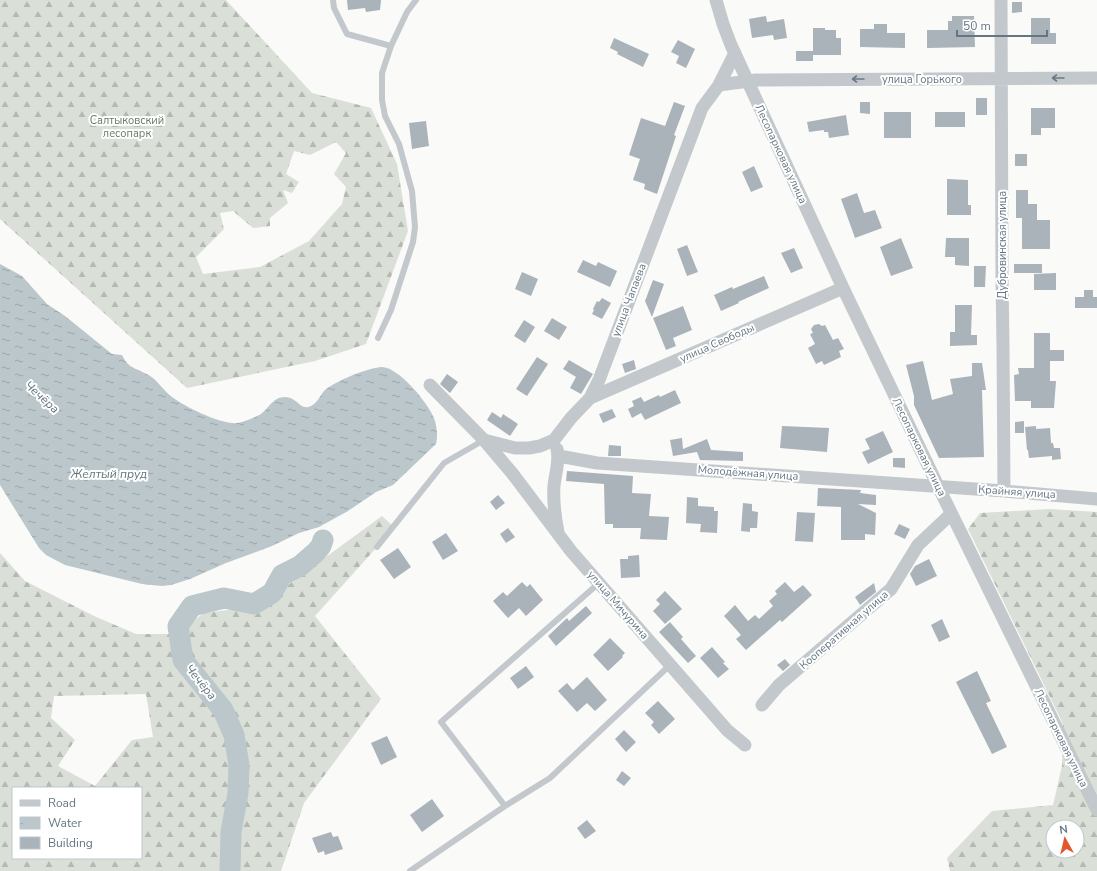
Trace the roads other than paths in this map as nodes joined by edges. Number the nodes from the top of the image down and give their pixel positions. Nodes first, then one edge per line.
1 (333, 0) edge
2 (416, 0) edge
3 (716, 0) edge
4 (1001, 0) edge
5 (391, 46) junction
6 (735, 53) junction
7 (1002, 78) junction
8 (1097, 78) edge
9 (747, 80) junction
10 (719, 85) junction
11 (843, 288) junction
12 (378, 338) dead end
13 (430, 385) dead end
14 (590, 398) junction
15 (484, 440) junction
16 (554, 440) junction
17 (559, 456) junction
18 (938, 486) junction
19 (1004, 491) junction
20 (1097, 499) edge
21 (951, 514) junction
22 (558, 534) junction
23 (377, 548) dead end
24 (600, 583) junction
25 (670, 665) junction
26 (762, 705) dead end
27 (745, 745) dead end
28 (505, 806) junction
29 (1097, 810) edge
30 (410, 871) edge

1 - 5 lane
2 - 5 lane
3 - 6 street, Лесопарковая улица
4 - 7 street, Дубровинская улица
5 - 12 lane
6 - 9 street, Лесопарковая улица
6 - 10 street, улица Чапаева
8 -> 7 street, улица Горького
7 -> 9 street, улица Горького
7 - 19 street, Дубровинская улица
9 - 10 street
9 - 11 street, Лесопарковая улица
10 - 14 street, улица Чапаева
11 - 14 street, улица Свободы
11 - 18 street, Лесопарковая улица
13 - 15 street, улица Мичурина
14 - 16 street, улица Чапаева
15 - 16 street
15 - 22 street, улица Мичурина
15 - 23 lane
16 - 17 street
17 - 18 street, Молодёжная улица
17 - 22 street
18 - 19 street, Крайняя улица
18 - 21 street, Лесопарковая улица
19 - 20 street, Крайняя улица
21 - 26 street, Кооперативная улица
21 - 29 street, Лесопарковая улица
22 - 24 street, улица Мичурина
24 - 25 street, улица Мичурина
24 - 28 lane
25 - 27 street, улица Мичурина
25 - 28 lane
28 - 30 lane

